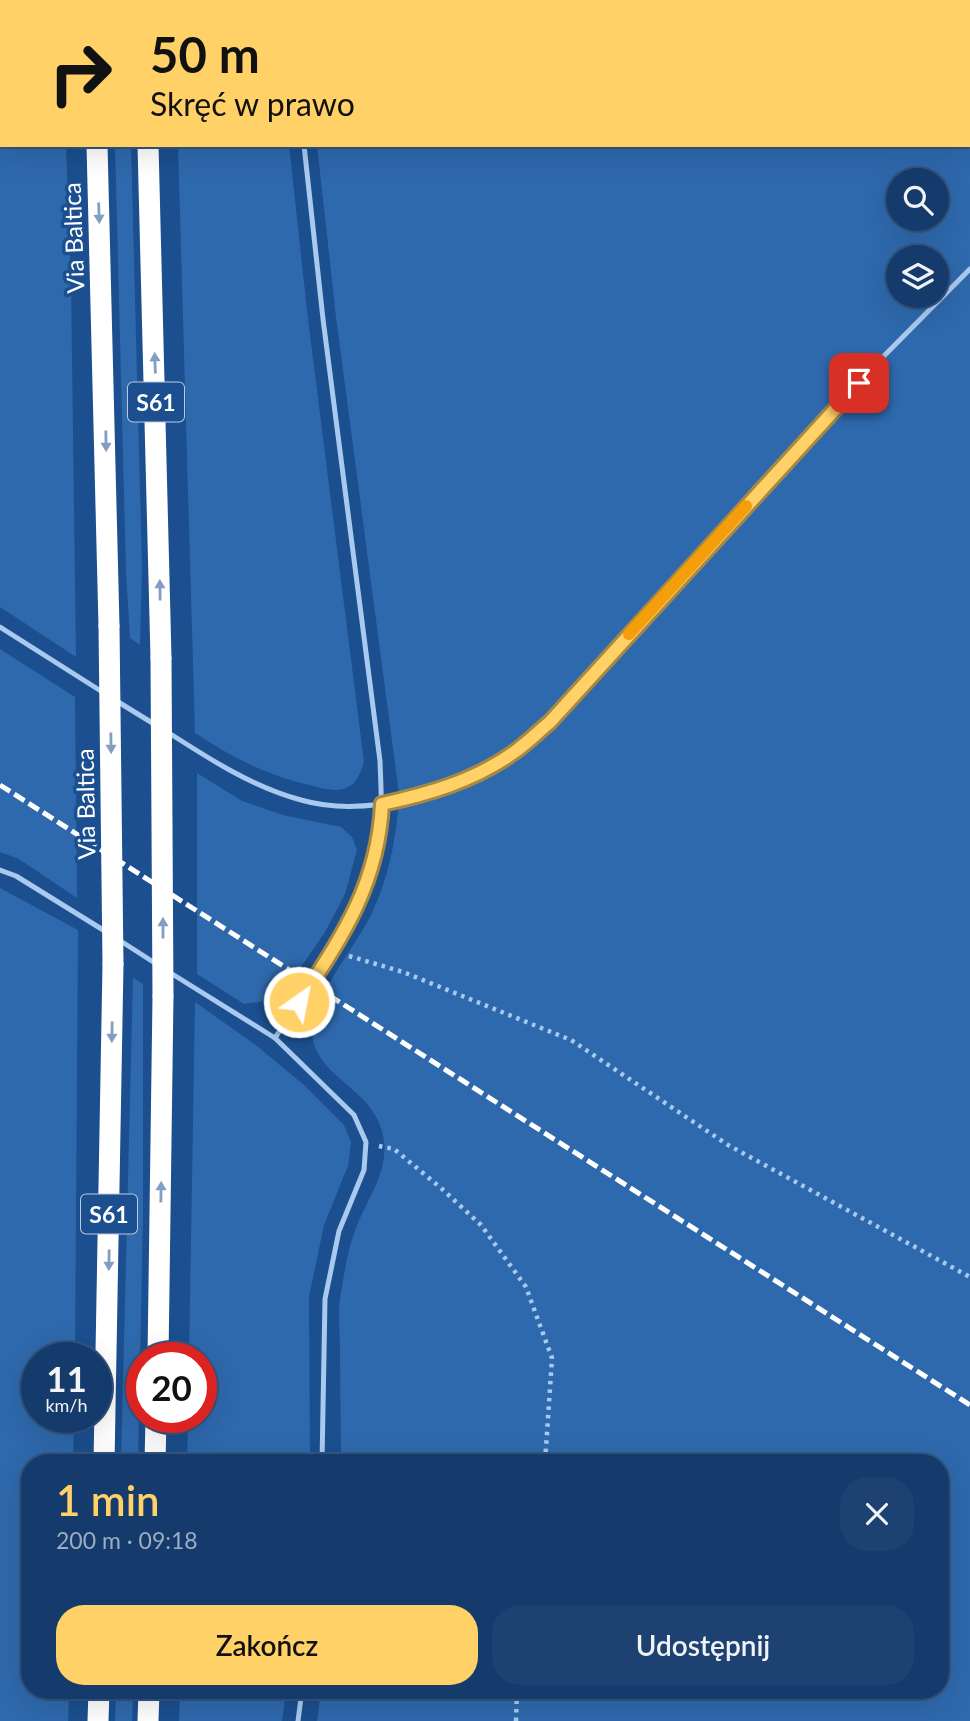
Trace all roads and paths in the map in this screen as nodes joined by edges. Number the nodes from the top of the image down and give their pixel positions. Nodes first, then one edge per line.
1 (97, 147) edge
2 (148, 147) edge
3 (304, 147) edge
4 (970, 269) edge
5 (0, 627) edge
6 (382, 804) junction
7 (0, 870) edge
8 (332, 951) junction
9 (275, 1038) junction
10 (366, 1142) junction
11 (970, 1278) edge
12 (158, 1342) edge
13 (156, 1433) edge
14 (104, 1454) edge
15 (155, 1454) edge
16 (322, 1454) edge
17 (546, 1454) edge
18 (99, 1699) edge
19 (149, 1699) edge
20 (301, 1699) edge
21 (517, 1699) edge
22 (98, 1721) edge
23 (148, 1721) edge
24 (298, 1721) edge
25 (516, 1721) edge

1 -> 14 highway, Via Baltica / S61, bridge
12 -> 2 highway, S61, bridge
3 - 6 lane
4 - 6 lane
5 - 6 lane
6 - 8 lane
7 - 9 lane
8 - 9 lane
8 - 11 path
9 - 10 lane
10 - 16 lane
10 - 17 path
13 - 15 highway
18 - 22 highway
19 - 23 highway
20 - 24 lane
21 - 25 path

